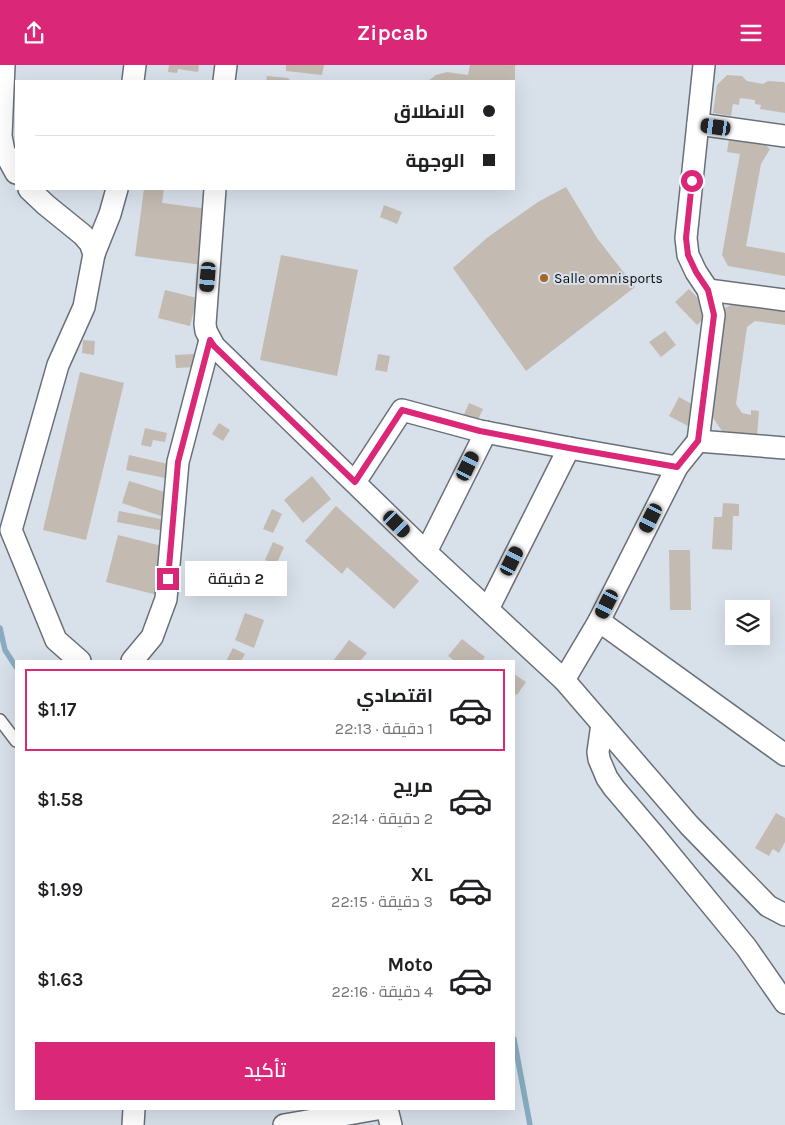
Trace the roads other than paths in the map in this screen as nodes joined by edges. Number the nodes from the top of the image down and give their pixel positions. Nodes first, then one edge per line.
1 (4, 65) edge
2 (135, 65) edge
3 (226, 65) edge
4 (704, 65) edge
5 (133, 80) edge
6 (224, 80) edge
7 (698, 124) junction
8 (785, 136) edge
9 (15, 171) edge
10 (30, 190) edge
11 (117, 190) edge
12 (215, 190) edge
13 (94, 254) junction
14 (708, 290) junction
15 (785, 300) edge
16 (210, 340) junction
17 (486, 432) junction
18 (698, 441) junction
19 (569, 448) junction
20 (785, 448) edge
21 (677, 467) junction
22 (355, 482) junction
23 (426, 552) junction
24 (488, 609) junction
25 (599, 621) junction
26 (149, 653) edge
27 (79, 660) edge
28 (134, 660) edge
29 (564, 680) junction
30 (0, 720) edge
31 (602, 724) junction
32 (15, 740) edge
33 (785, 755) edge
34 (785, 915) edge
35 (785, 1003) edge
36 (134, 1110) edge
37 (371, 1110) edge
38 (387, 1110) edge
39 (133, 1125) edge
40 (284, 1125) edge
41 (391, 1125) edge

1 - 9 street
2 - 5 street
3 - 6 street
4 - 7 street
7 - 8 street
7 - 14 street
10 - 13 street
11 - 13 street
12 - 16 street
13 - 27 street
14 - 15 street
14 - 18 street
16 - 22 street
16 - 26 street
17 - 19 street
17 - 22 street
17 - 23 street
18 - 20 street
18 - 21 street
19 - 21 street
19 - 24 street
21 - 25 street
22 - 23 street
23 - 24 street
24 - 29 street
25 - 29 street
25 - 33 street
26 - 28 street
29 - 31 street
30 - 32 lane
31 - 34 street
31 - 35 street
36 - 39 street
37 - 40 street
38 - 41 street

